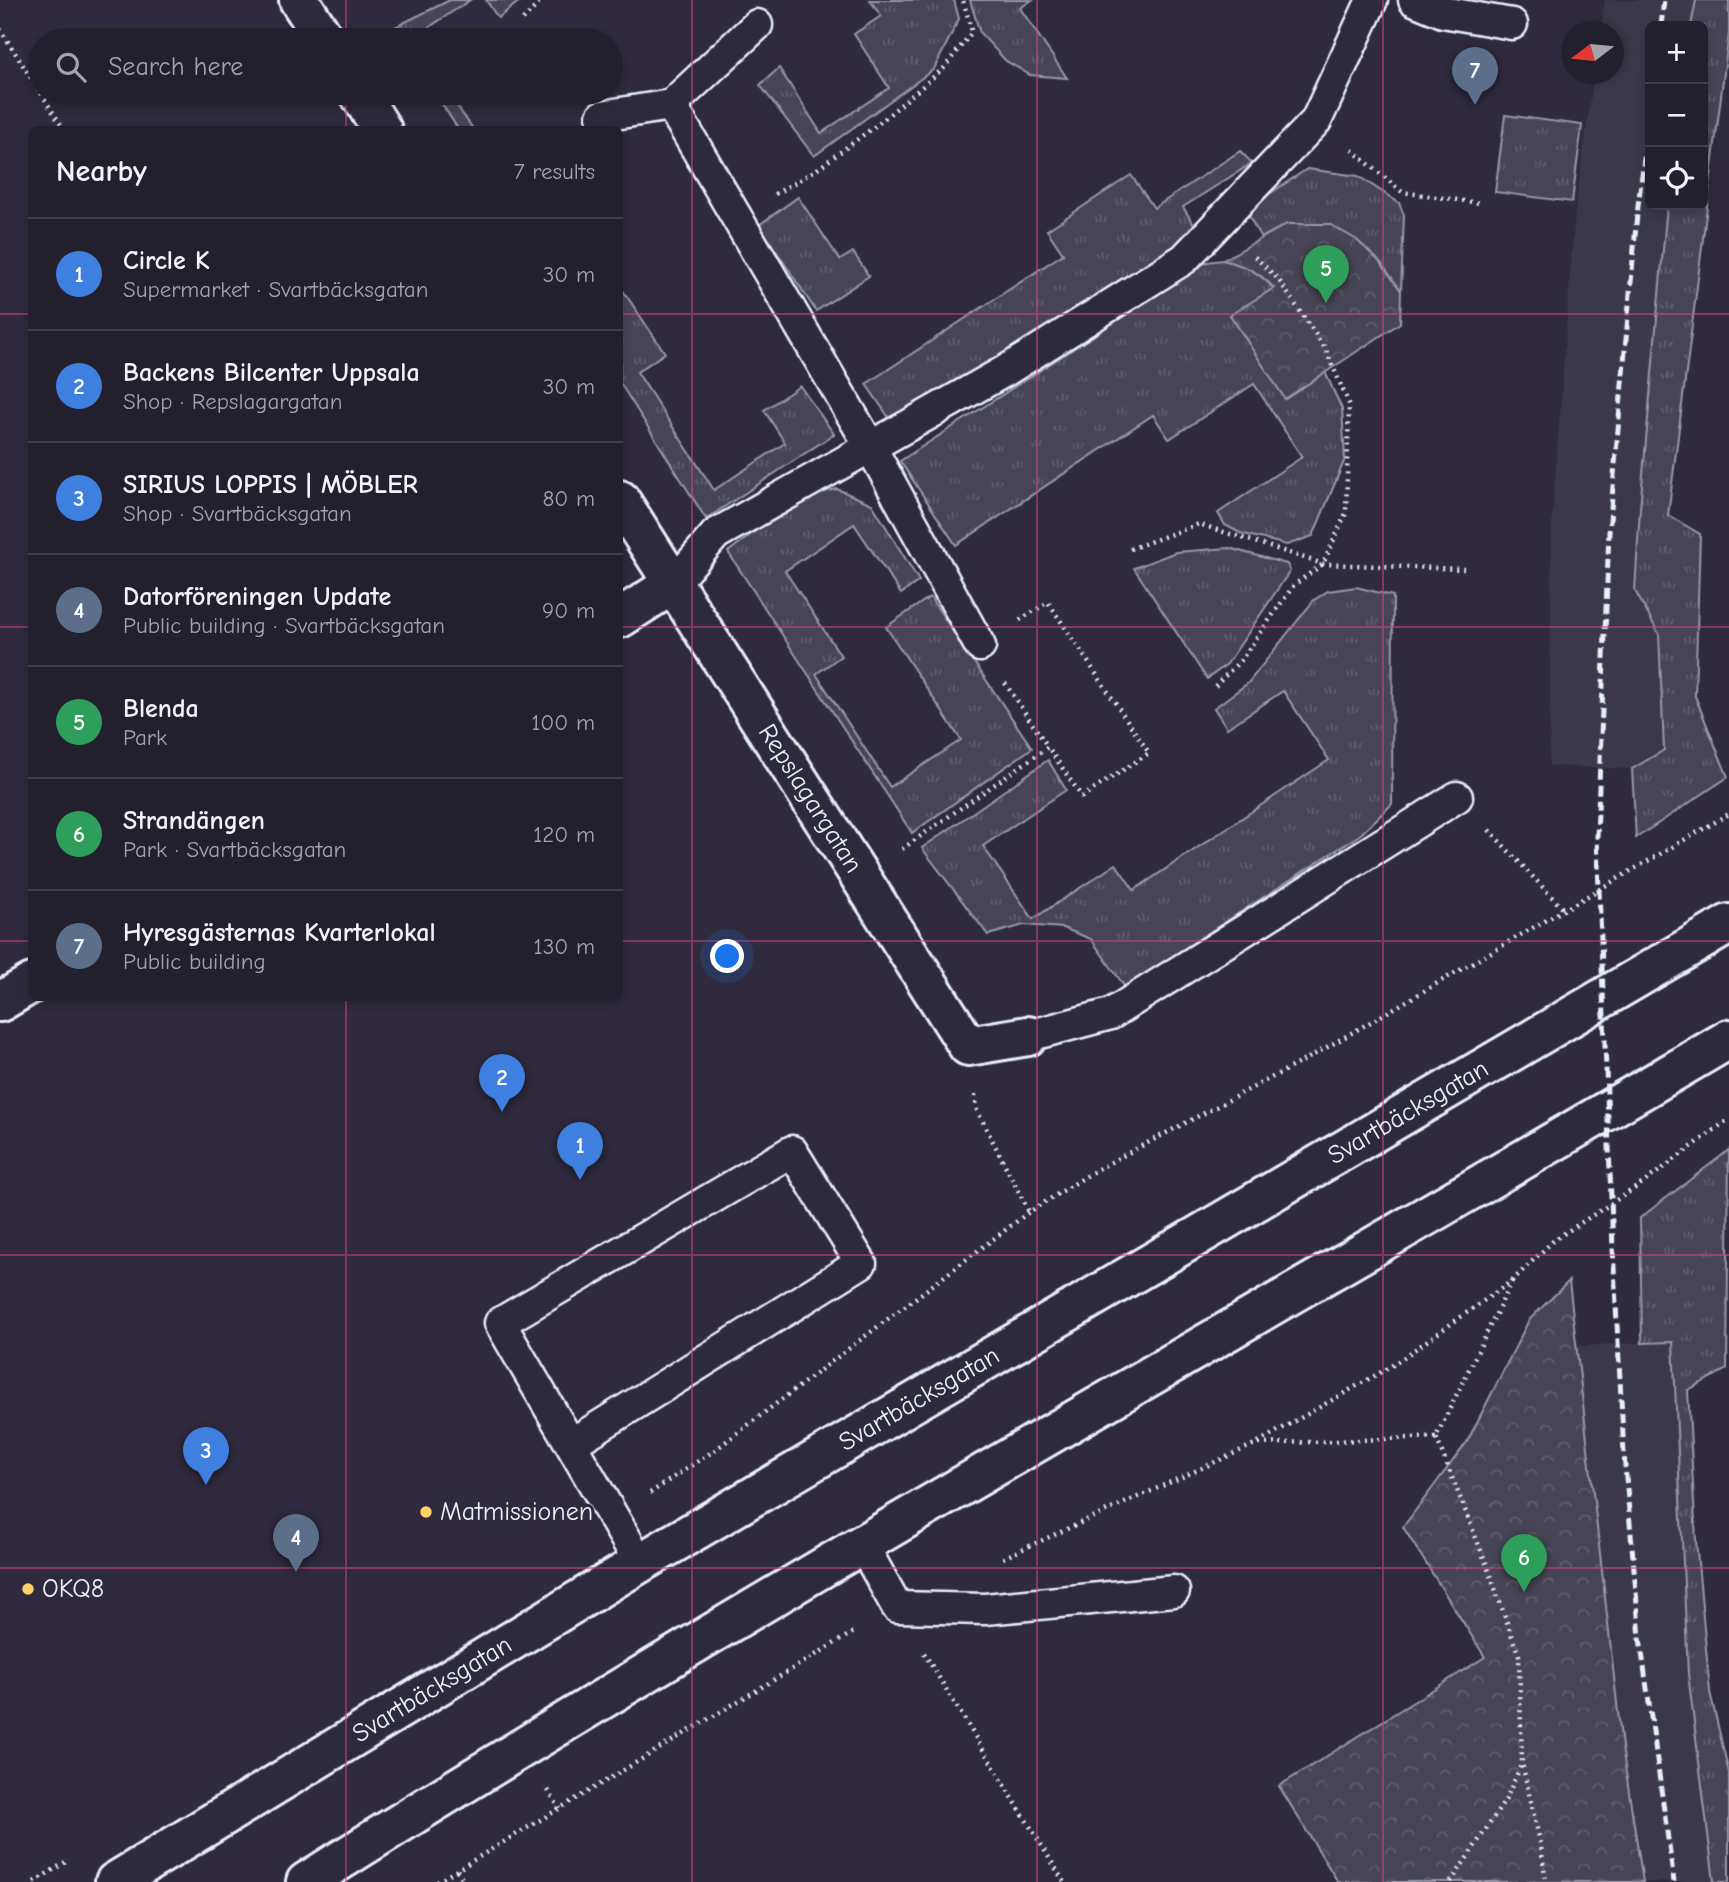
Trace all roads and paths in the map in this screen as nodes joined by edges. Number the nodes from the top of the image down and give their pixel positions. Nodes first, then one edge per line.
1 (299, 0) edge
2 (542, 0) edge
3 (963, 0) edge
4 (1372, 0) edge
5 (1414, 0) edge
6 (523, 20) dead end
7 (1512, 24) dead end
8 (757, 25) dead end
9 (317, 28) edge
10 (0, 29) edge
11 (28, 74) edge
12 (48, 105) edge
13 (366, 105) edge
14 (671, 105) junction
15 (602, 116) dead end
16 (1316, 121) junction
17 (61, 126) edge
18 (380, 126) edge
19 (1479, 202) dead end
20 (737, 216) junction
21 (1219, 221) junction
22 (870, 446) junction
23 (623, 505) edge
24 (1130, 549) dead end
25 (1323, 564) junction
26 (1464, 569) dead end
27 (673, 584) junction
28 (623, 616) edge
29 (979, 646) junction
30 (1214, 686) dead end
31 (1048, 747) junction
32 (1457, 797) joint
33 (1729, 814) edge
34 (861, 878) junction
35 (1564, 910) junction
36 (1729, 924) edge
37 (28, 985) edge
38 (112, 1001) edge
39 (0, 1002) edge
40 (114, 1004) dead end
41 (1028, 1037) joint
42 (1729, 1040) edge
43 (968, 1046) junction
44 (1729, 1119) edge
45 (1028, 1212) junction
46 (1513, 1280) junction
47 (1436, 1437) junction
48 (570, 1444) junction
49 (1255, 1444) junction
50 (613, 1517) junction
51 (862, 1544) junction
52 (995, 1562) dead end
53 (640, 1563) junction
54 (1174, 1591) dead end
55 (897, 1606) junction
56 (1522, 1763) junction
57 (69, 1860) dead end
58 (457, 1870) junction
59 (1063, 1880) edge
60 (34, 1882) edge
61 (115, 1882) edge
62 (306, 1882) edge
63 (437, 1882) edge
64 (464, 1882) edge
65 (1054, 1882) edge
66 (1451, 1882) edge
67 (1546, 1882) edge

1 - 9 street
2 - 6 path
3 - 20 path
4 - 16 lane
5 - 7 lane
8 - 14 lane
10 - 11 path
12 - 17 path
13 - 18 street
14 - 15 lane
14 - 20 lane
16 - 19 path
16 - 21 lane
20 - 22 lane
21 - 22 lane
21 - 25 path
22 - 27 lane
22 - 29 lane
23 - 27 street, Repslagargatan
24 - 25 path
25 - 26 path
25 - 30 path
27 - 28 street
27 - 34 street, Repslagargatan
29 - 31 path
29 - 31 path
31 - 34 path
32 - 35 path
32 - 41 lane
33 - 35 path
34 - 43 street, Repslagargatan
35 - 45 path
36 - 53 street, Svartbäcksgatan
37 - 39 street
38 - 40 path
41 - 43 street
42 - 51 street
43 - 45 path
44 - 46 path
45 - 50 path
46 - 47 path
46 - 49 path
47 - 49 path
47 - 56 path
48 - 48 lane
48 - 50 lane
49 - 52 path
50 - 53 lane
51 - 55 lane
51 - 62 street
53 - 61 street, Svartbäcksgatan
54 - 55 lane
55 - 58 path
55 - 59 path
56 - 66 path
56 - 67 path
57 - 60 path
58 - 63 path
58 - 64 path
59 - 65 path

